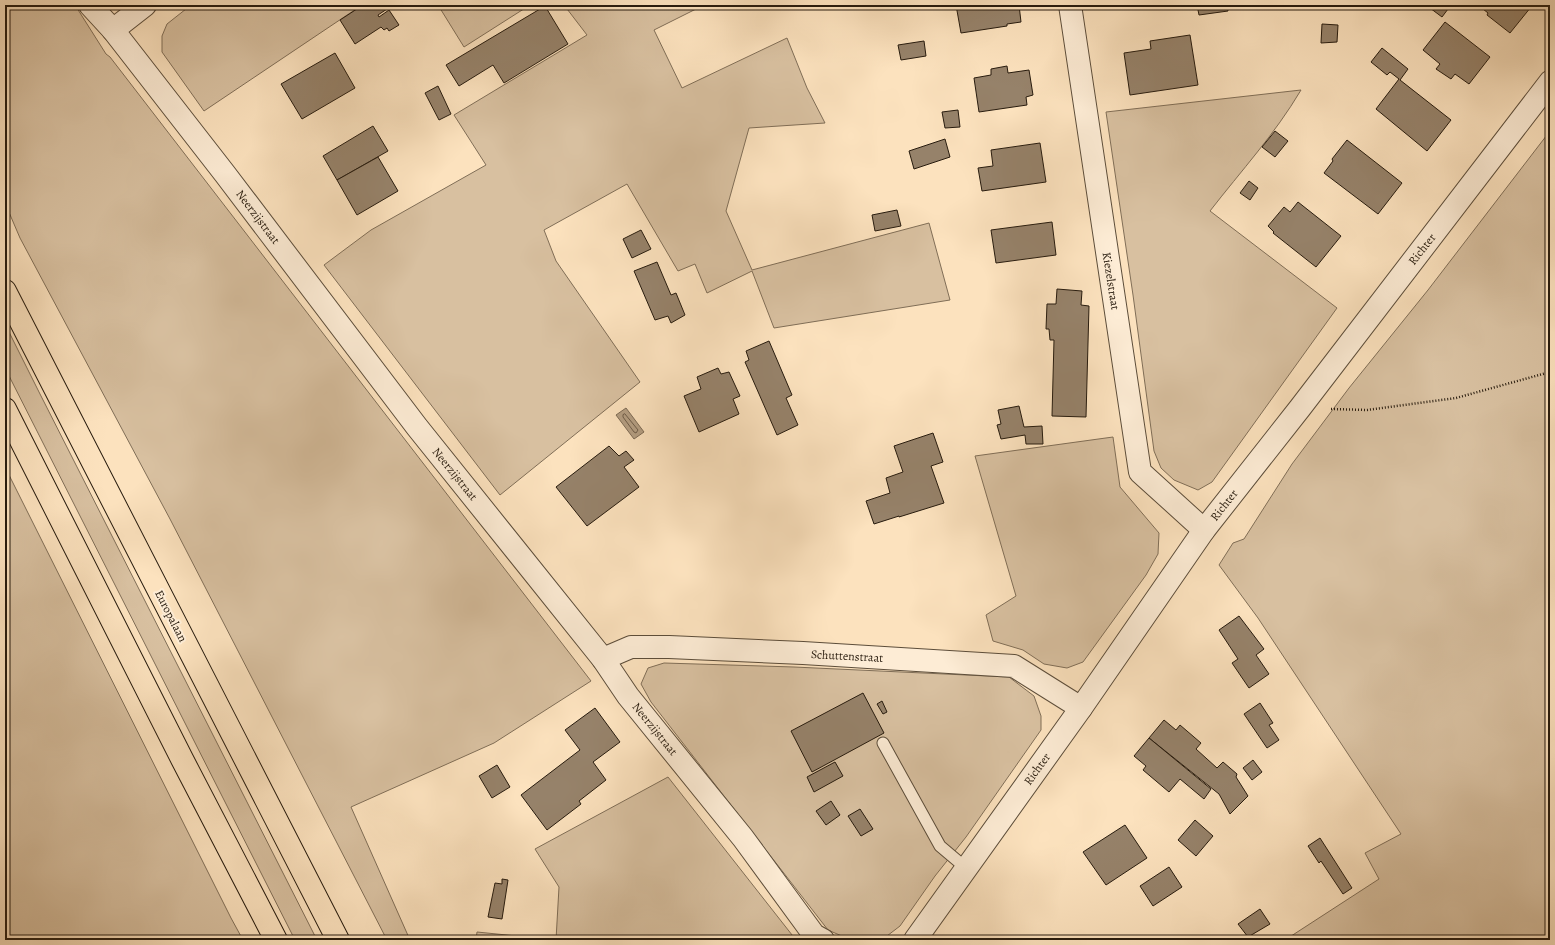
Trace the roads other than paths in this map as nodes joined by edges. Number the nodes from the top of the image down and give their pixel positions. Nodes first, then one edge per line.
1 (90, 5) edge
2 (145, 5) edge
3 (1070, 5) edge
4 (113, 30) junction
5 (1550, 82) edge
6 (5, 291) edge
7 (5, 409) edge
8 (1204, 530) junction
9 (603, 659) junction
10 (1081, 708) junction
11 (883, 743) dead end
12 (966, 868) junction
13 (276, 940) edge
14 (338, 940) edge
15 (823, 940) edge
16 (915, 940) edge

1 - 4 street, Neerzijstraat
2 - 4 street
3 - 8 street, Kiezelstraat
4 - 9 street, Neerzijstraat
5 - 8 street, Richter
6 - 14 highway, Europalaan
7 - 13 highway
8 - 10 street, Richter
9 - 10 street, Schuttenstraat
9 - 15 street, Neerzijstraat
10 - 12 street, Richter
11 - 12 lane
12 - 16 street, Richter

